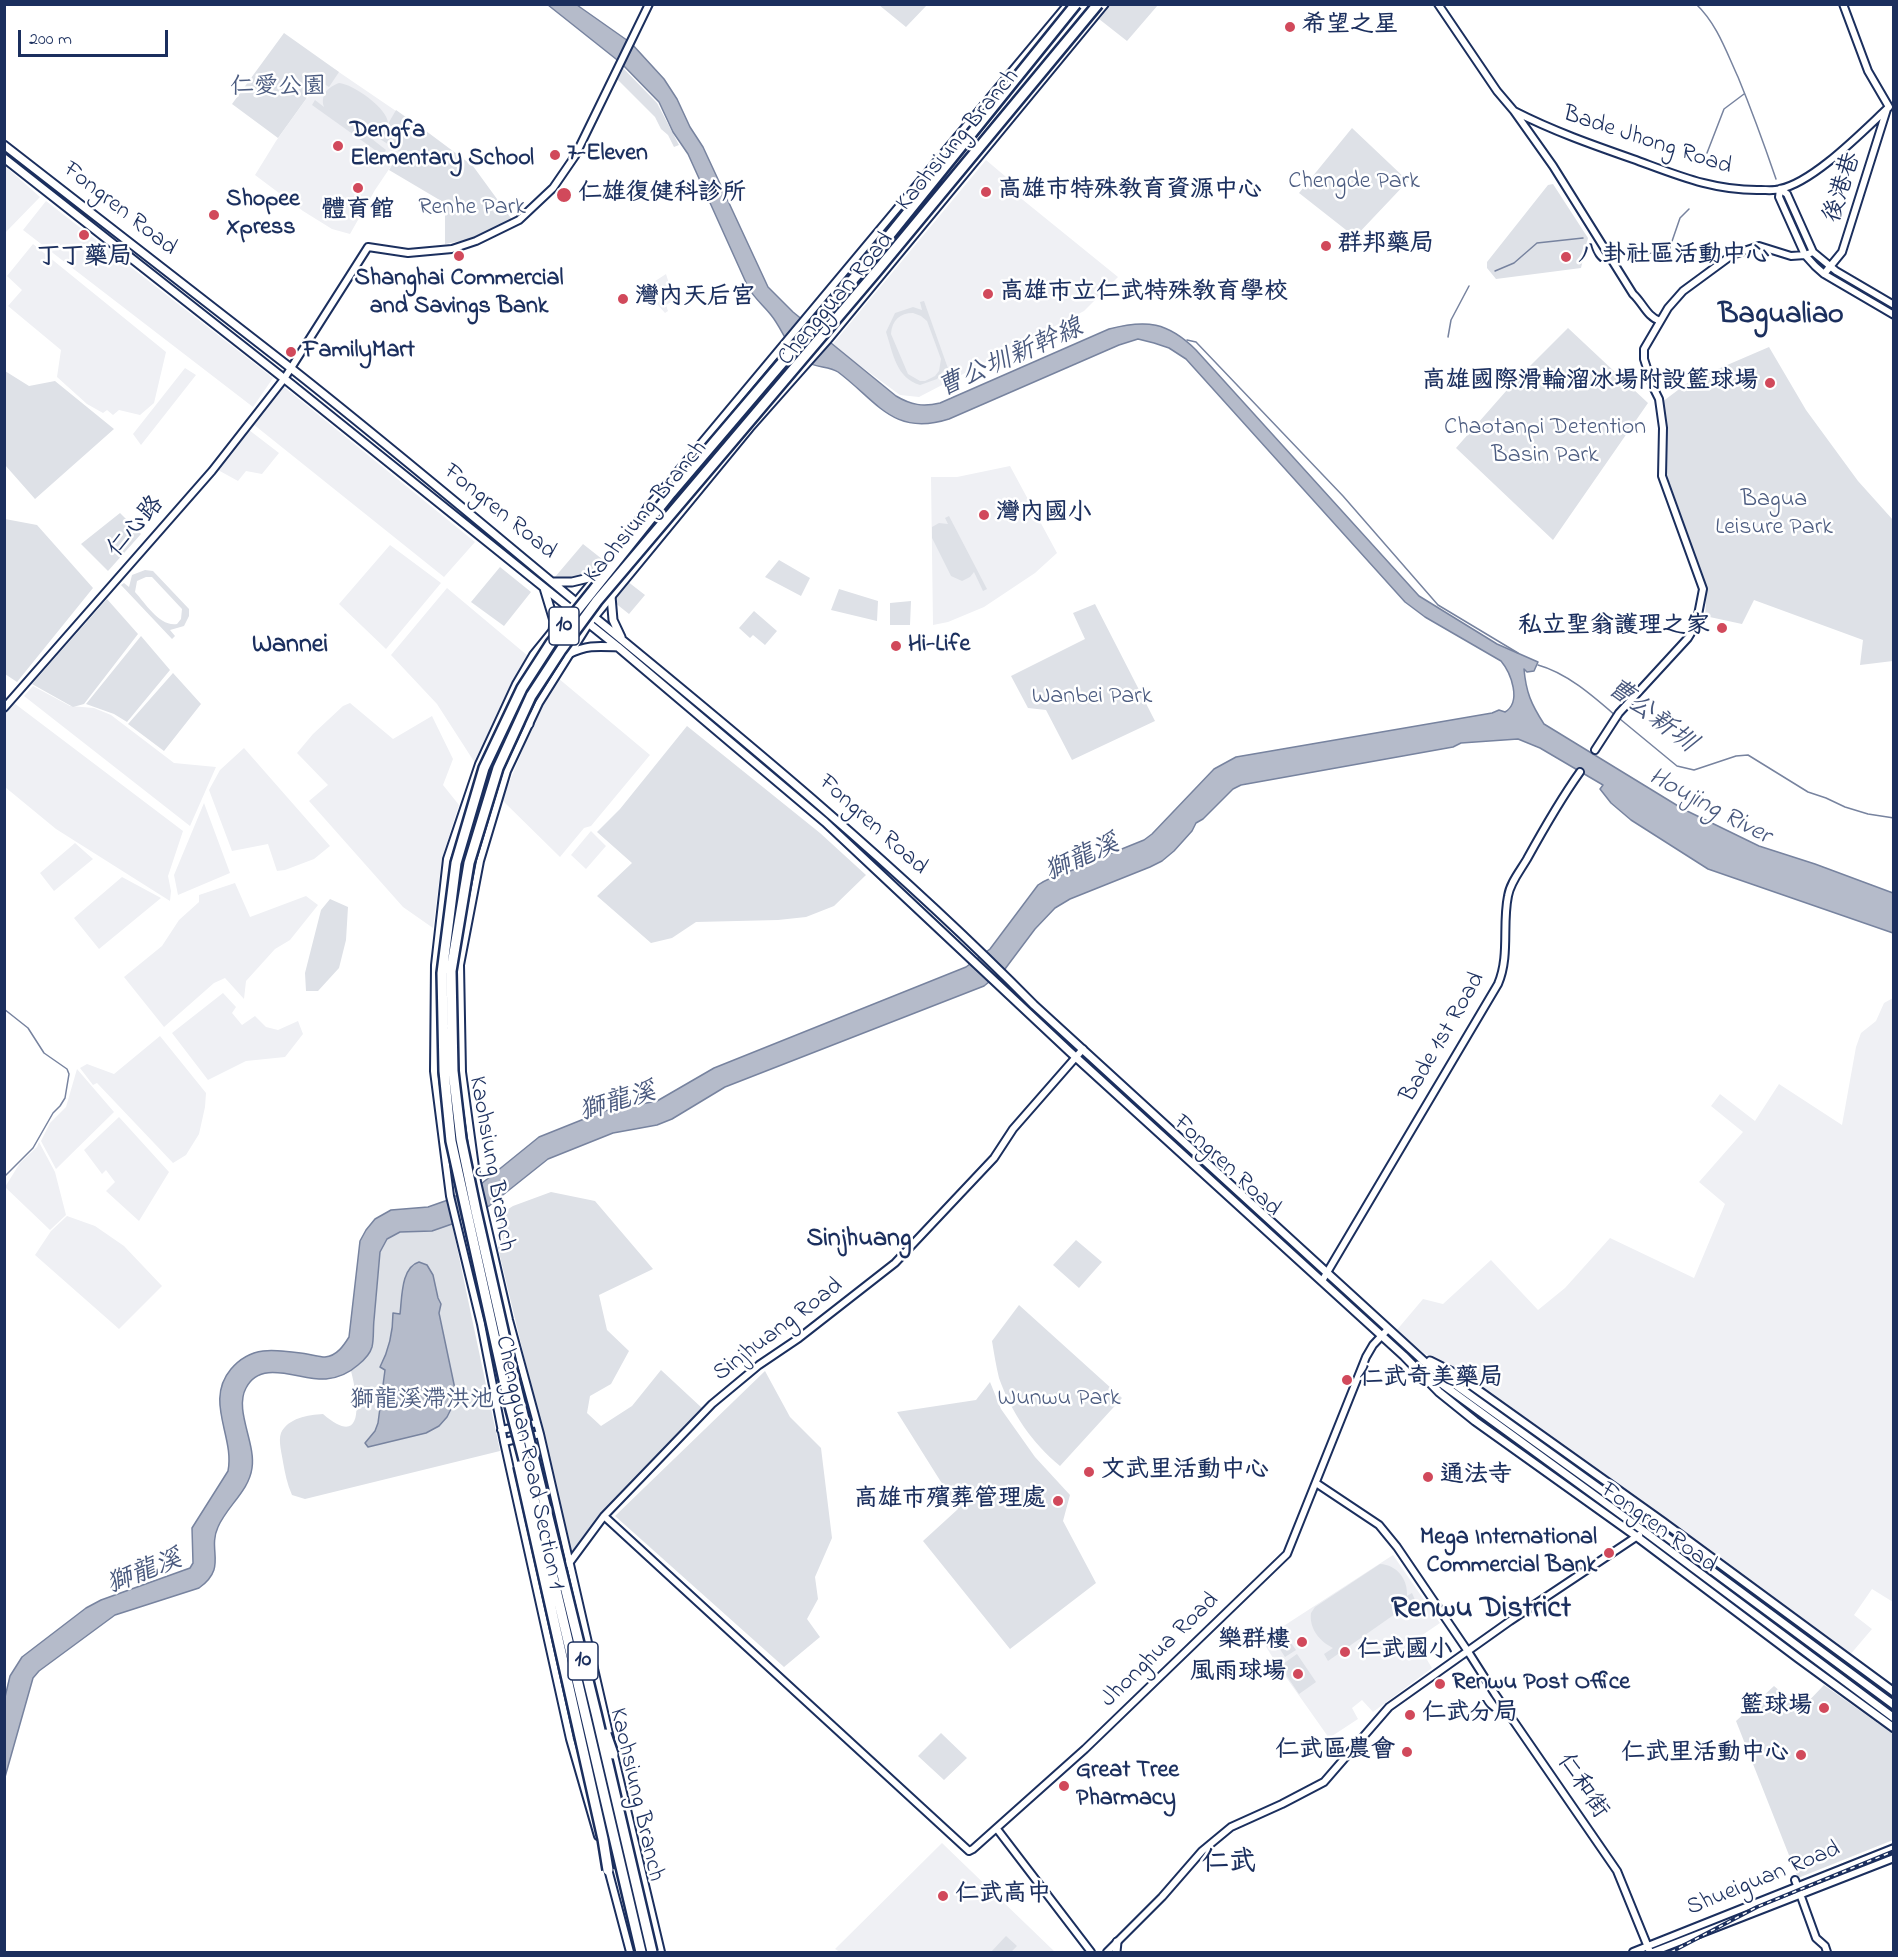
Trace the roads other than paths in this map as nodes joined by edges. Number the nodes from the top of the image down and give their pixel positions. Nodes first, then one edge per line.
1 (649, 4) edge
2 (1068, 4) edge
3 (1076, 4) edge
4 (1098, 4) edge
5 (1105, 4) edge
6 (1438, 4) edge
7 (1844, 4) edge
8 (1888, 108) junction
9 (1514, 111) junction
10 (4, 145) edge
11 (4, 158) edge
12 (1780, 189) junction
13 (1813, 252) junction
14 (1805, 255) junction
15 (1830, 267) junction
16 (1824, 274) junction
17 (1893, 305) edge
18 (1893, 315) edge
19 (1660, 321) junction
20 (291, 369) junction
21 (284, 379) junction
22 (648, 507) junction
23 (597, 576) junction
24 (553, 582) junction
25 (544, 588) junction
26 (611, 596) junction
27 (581, 605) junction
28 (570, 610) junction
29 (594, 617) junction
30 (580, 618) junction
31 (588, 625) junction
32 (553, 632) junction
33 (624, 642) junction
34 (618, 647) junction
35 (568, 654) junction
36 (4, 708) edge
37 (529, 724) junction
38 (1594, 750) dead end
39 (1580, 772) dead end
40 (1083, 1049) junction
41 (1076, 1057) junction
42 (1327, 1274) junction
43 (1322, 1281) junction
44 (1388, 1329) junction
45 (1382, 1336) junction
46 (1412, 1350) junction
47 (1404, 1356) junction
48 (512, 1370) junction
49 (1478, 1390) junction
50 (1472, 1396) junction
51 (508, 1398) junction
52 (1466, 1402) junction
53 (1461, 1409) junction
54 (537, 1423) junction
55 (501, 1430) junction
56 (540, 1434) junction
57 (504, 1442) junction
58 (1316, 1483) junction
59 (604, 1516) junction
60 (1644, 1532) junction
61 (1636, 1536) junction
62 (570, 1562) junction
63 (535, 1584) junction
64 (540, 1603) junction
65 (1467, 1650) junction
66 (1893, 1692) edge
67 (1893, 1705) edge
68 (1893, 1718) edge
69 (1893, 1728) edge
70 (613, 1754) junction
71 (997, 1828) junction
72 (1893, 1848) edge
73 (1893, 1857) edge
74 (608, 1870) junction
75 (1796, 1883) junction
76 (1801, 1893) junction
77 (1117, 1942) junction
78 (1650, 1951) edge
79 (630, 1953) edge
80 (641, 1953) edge
81 (652, 1953) edge
82 (661, 1953) edge
83 (1091, 1953) edge
84 (1107, 1953) edge
85 (1116, 1953) edge
86 (1633, 1953) edge
87 (1827, 1953) edge

1 - 20 street, 仁心路
2 - 22 street, Chengguan Road
3 - 51 highway, Kaohsiung Branch / 10, bridge
4 - 48 highway, Kaohsiung Branch / 10, bridge
5 - 26 street, Chengguan Road
6 - 9 street
7 - 8 street
8 - 12 street, Bade Jhong Road
8 - 15 street, 後港巷
9 - 12 street, Bade Jhong Road
9 - 19 street
10 - 20 main road, Fongren Road
11 - 21 main road, Fongren Road
12 - 13 street
12 - 14 street
13 - 14 street
13 - 15 street
14 - 16 street
14 - 19 street
15 - 16 street, 後港巷
15 - 17 street
16 - 18 street
19 - 38 street
20 - 21 street, 仁心路
20 - 24 main road, Fongren Road
21 - 25 main road, Fongren Road
21 - 36 street, 仁心路
22 - 23 street, Chengguan Road
22 - 27 main road
23 - 24 main road
23 - 27 street, Chengguan Road
24 - 27 main road, Fongren Road
25 - 28 main road, Fongren Road
25 - 32 main road
26 - 29 street, Chengguan Road
26 - 33 main road
27 - 28 street, Chengguan Road
27 - 29 main road, Fongren Road
27 - 30 main road
28 - 30 main road, Fongren Road
28 - 32 street, Chengguan Road Section 1
29 - 31 street, Chengguan Road Section 1
29 - 33 main road, Fongren Road
30 - 31 main road, Fongren Road
30 - 37 main road
31 - 34 main road, Fongren Road
31 - 35 street, Chengguan Road Section 1
32 - 55 street, Chengguan Road Section 1
33 - 40 main road, Fongren Road
34 - 35 main road
34 - 41 main road, Fongren Road
35 - 37 street, Chengguan Road Section 1
37 - 54 street, Chengguan Road Section 1
39 - 42 street, Bade 1st Road
40 - 41 street, Sinjhuang Road
40 - 42 main road, Fongren Road
41 - 43 main road, Fongren Road
41 - 59 street, Sinjhuang Road
42 - 43 street, Bade 1st Road
42 - 44 main road, Fongren Road
43 - 45 main road, Fongren Road
44 - 45 street, Jhonghua Road
44 - 46 main road, Fongren Road
45 - 47 main road, Fongren Road
45 - 58 street, Jhonghua Road
46 - 49 main road, Fongren Road
46 - 50 main road, Fongren Road
47 - 52 main road, Fongren Road
47 - 53 main road, Fongren Road
48 - 70 highway, bridge
48 - 81 highway, Kaohsiung Branch / 10, bridge
49 - 50 main road
49 - 66 main road, Fongren Road
50 - 52 main road
50 - 67 main road, Fongren Road
51 - 74 highway, bridge
51 - 80 highway, Kaohsiung Branch / 10, bridge
52 - 53 main road
52 - 60 main road, Fongren Road
53 - 61 main road, Fongren Road
54 - 55 street
54 - 56 street, Chengguan Road Section 1
55 - 57 street, Chengguan Road Section 1
56 - 57 street
56 - 62 street, Chengguan Road Section 1
57 - 63 street, Chengguan Road Section 1
58 - 65 street, 仁和街
58 - 71 street, Jhonghua Road
59 - 62 street, Sinjhuang Road
59 - 71 street, Jhonghua Road
60 - 61 street
60 - 68 main road, Fongren Road
61 - 65 street
61 - 69 main road, Fongren Road
62 - 63 street
62 - 64 street, Sinjhuang Road
62 - 70 street, Chengguan Road Section 1
63 - 64 street, Chengguan Road Section 1
64 - 74 street, Chengguan Road Section 1
65 - 77 street
65 - 78 street, 仁和街
70 - 82 street, Chengguan Road Section 1
71 - 83 street
72 - 75 street, Shueiguan Road
73 - 76 street, Shueiguan Road
74 - 79 street, Chengguan Road Section 1
75 - 76 street
75 - 78 street, Shueiguan Road
76 - 78 street, Shueiguan Road
76 - 87 street
77 - 84 street
77 - 85 main road
78 - 86 street

